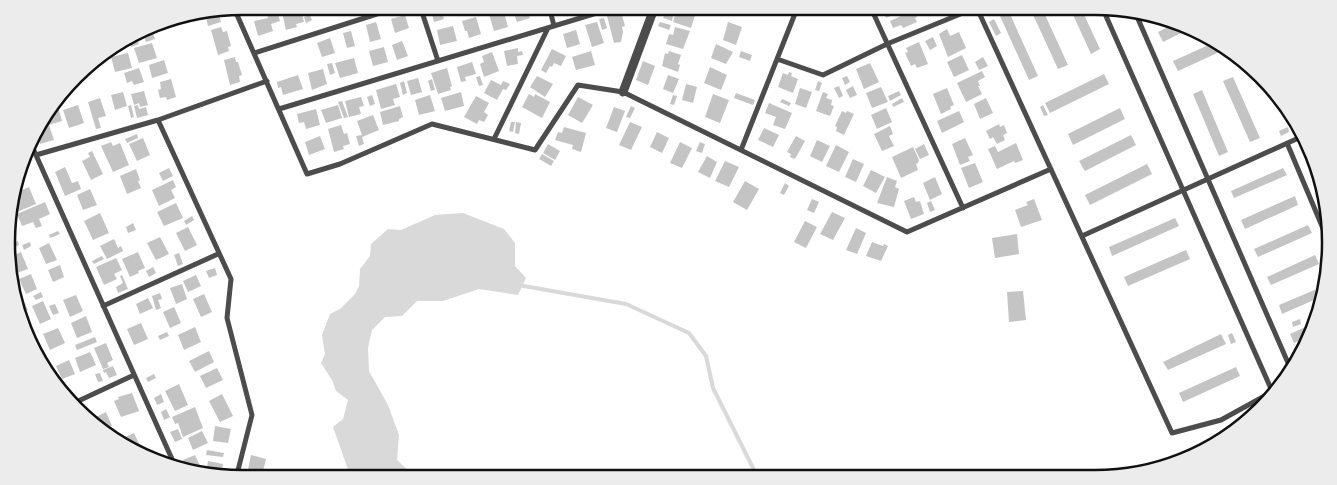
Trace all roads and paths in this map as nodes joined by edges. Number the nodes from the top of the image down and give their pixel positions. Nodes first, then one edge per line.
1 (237, 15) edge
2 (374, 15) edge
3 (423, 15) edge
4 (551, 15) edge
5 (590, 15) edge
6 (652, 15) edge
7 (794, 15) edge
8 (874, 15) edge
9 (958, 15) edge
10 (982, 15) edge
11 (1106, 15) edge
12 (1138, 19) edge
13 (554, 26) junction
14 (548, 28) junction
15 (887, 44) junction
16 (254, 53) junction
17 (777, 59) junction
18 (438, 61) junction
19 (267, 81) junction
20 (623, 92) junction
21 (279, 110) junction
22 (158, 120) junction
23 (1297, 139) edge
24 (494, 140) junction
25 (1287, 143) junction
26 (741, 150) junction
27 (34, 151) edge
28 (36, 155) junction
29 (1051, 169) junction
30 (1208, 179) junction
31 (1183, 190) junction
32 (963, 208) junction
33 (1322, 225) edge
34 (1082, 236) junction
35 (218, 254) junction
36 (103, 306) junction
37 (1288, 363) edge
38 (134, 375) junction
39 (1270, 387) edge
40 (1262, 397) edge
41 (79, 401) edge
42 (172, 459) edge
43 (238, 470) edge

1 - 16 street
2 - 16 street
3 - 18 street
4 - 13 street
5 - 13 street
6 - 20 street
7 - 17 street
8 - 15 street
9 - 15 street
10 - 29 street
11 - 31 street
12 - 30 street
13 - 14 street
14 - 18 street
14 - 24 street
15 - 17 street
15 - 32 street
16 - 19 street
17 - 26 street
18 - 21 street
19 - 21 street
19 - 22 street
20 - 24 street
20 - 26 street
21 - 24 street
22 - 28 street
22 - 35 street
23 - 25 street
25 - 30 street
25 - 33 street
26 - 32 street
27 - 28 street
28 - 36 street
29 - 32 street
29 - 34 street
30 - 31 street
30 - 37 street
31 - 34 street
31 - 39 street
34 - 40 street
35 - 36 street
35 - 43 street
36 - 38 street
38 - 41 street
38 - 42 street

